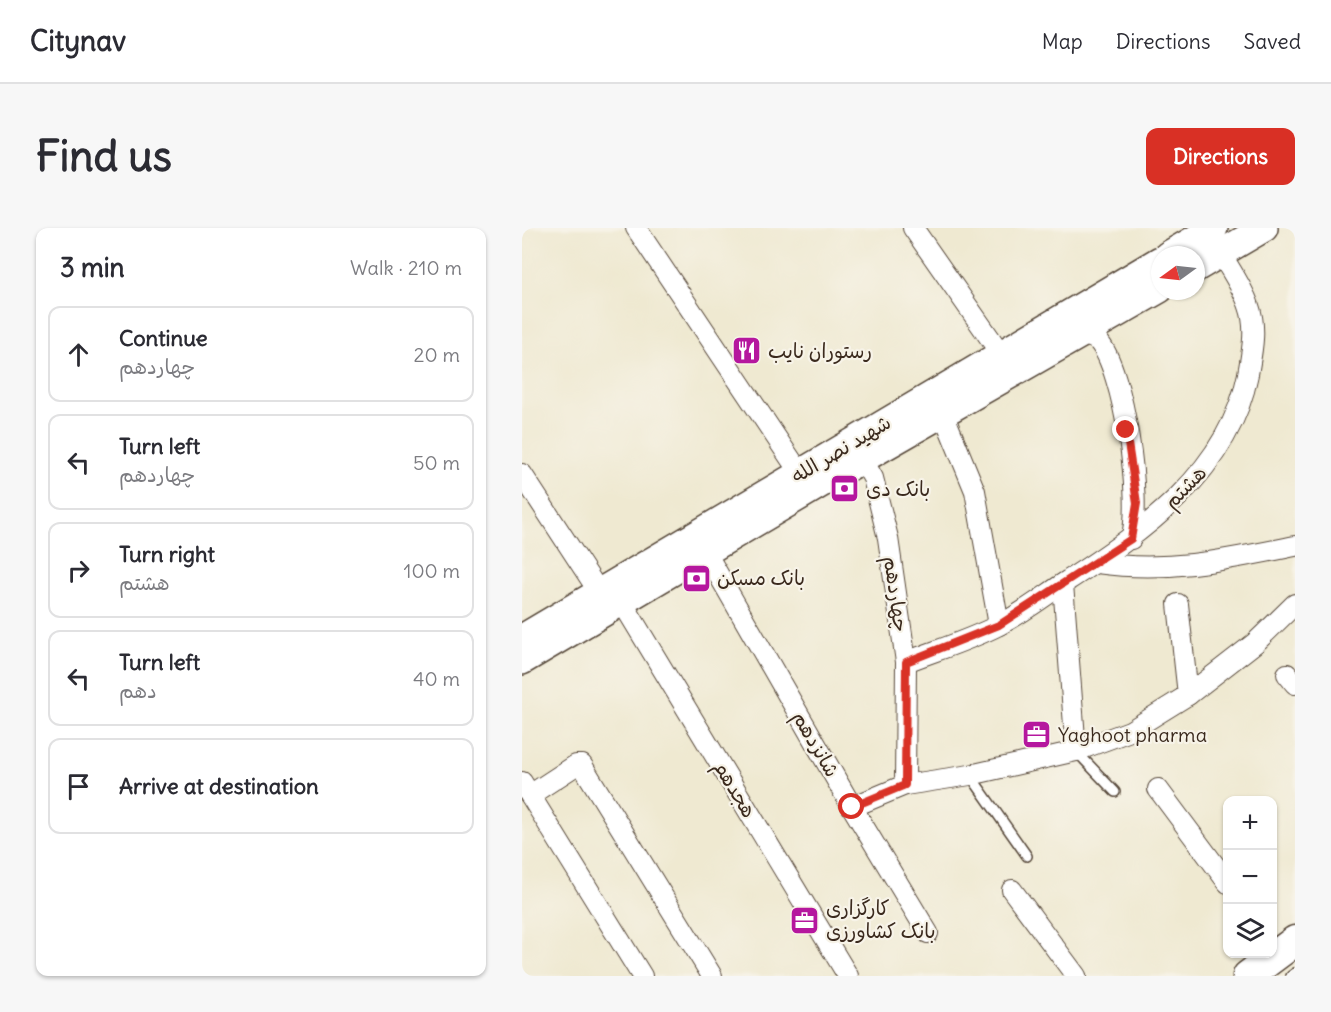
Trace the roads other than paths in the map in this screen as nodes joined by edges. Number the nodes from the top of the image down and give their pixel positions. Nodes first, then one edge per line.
1 (636, 228) edge
2 (913, 228) edge
3 (1264, 228) edge
4 (1212, 236) edge
5 (1189, 246) edge
6 (1205, 250) edge
7 (1151, 265) edge
8 (1151, 294) edge
9 (1081, 334) junction
10 (1001, 354) junction
11 (943, 413) junction
12 (856, 463) junction
13 (800, 473) junction
14 (522, 474) edge
15 (1131, 539) junction
16 (1295, 546) edge
17 (706, 553) junction
18 (1097, 563) junction
19 (1063, 584) junction
20 (611, 597) junction
21 (1178, 604) dead end
22 (1295, 604) edge
23 (999, 625) junction
24 (522, 638) edge
25 (522, 662) edge
26 (906, 662) junction
27 (1188, 695) junction
28 (1076, 751) junction
29 (970, 775) junction
30 (905, 785) junction
31 (526, 789) edge
32 (1158, 789) dead end
33 (1115, 792) dead end
34 (852, 807) junction
35 (1027, 856) dead end
36 (1223, 878) edge
37 (1012, 890) dead end
38 (928, 933) dead end
39 (1286, 957) edge
40 (642, 976) edge
41 (712, 976) edge
42 (848, 976) edge
43 (1076, 976) edge
44 (1248, 976) edge

1 - 13 street
2 - 10 street
3 - 4 main road
4 - 5 main road
4 - 6 main road
4 - 15 street, هشتم
7 - 10 main road, شهید نصر الله
8 - 9 main road, شهید نصر الله
9 - 11 main road, شهید نصر الله
9 - 15 street
10 - 13 main road, شهید نصر الله
11 - 12 main road, شهید نصر الله
11 - 23 street
12 - 17 main road, شهید نصر الله
12 - 26 street, چهاردهم
13 - 20 main road, شهید نصر الله
14 - 20 street, هجدهم
15 - 18 street, هشتم
16 - 18 street
17 - 20 main road, شهید نصر الله
17 - 34 street, شانزدهم
18 - 19 street, هشتم
19 - 23 street, هشتم
19 - 28 street
20 - 24 main road, شهید نصر الله
20 - 25 main road, شهید نصر الله
20 - 42 street, هجدهم
21 - 27 street
22 - 27 street
23 - 26 street, هشتم
26 - 30 street, چهاردهم
27 - 28 street
28 - 29 street
28 - 33 lane
29 - 30 street
29 - 35 lane
30 - 34 street
31 - 40 street
31 - 41 street
32 - 36 street
34 - 38 street, شانزدهم
37 - 43 street
39 - 44 main road

